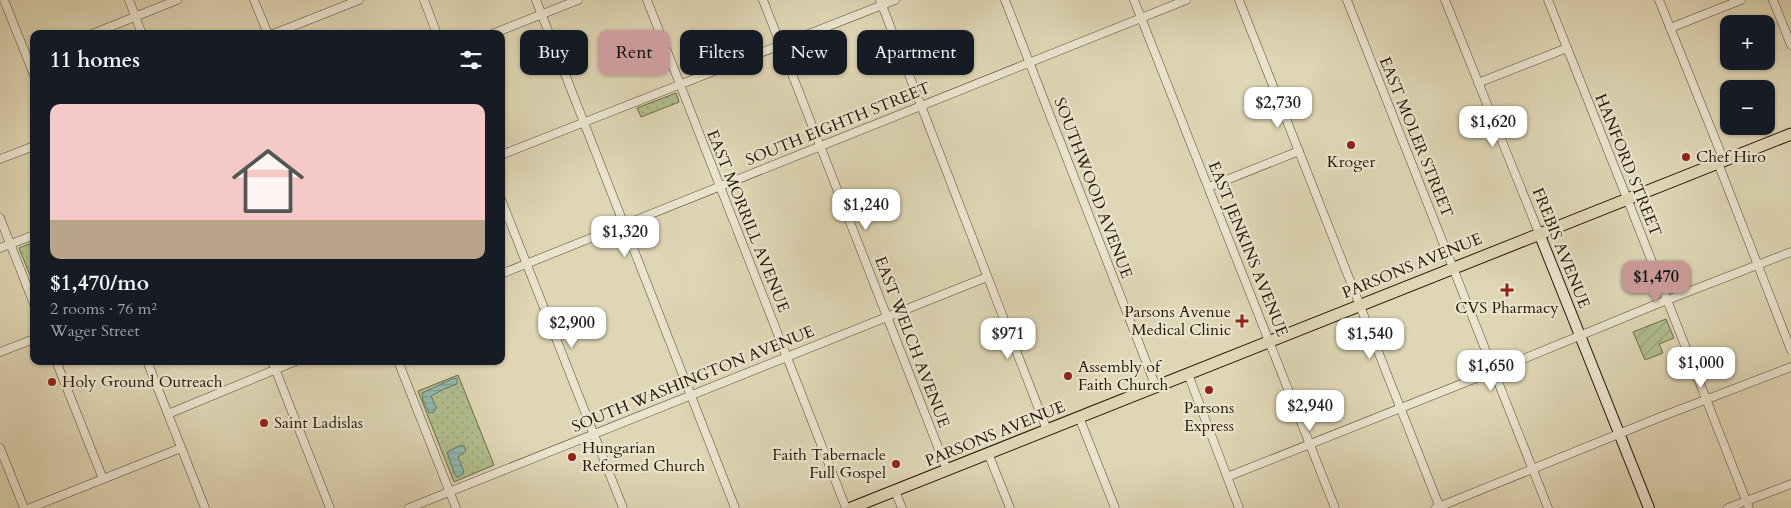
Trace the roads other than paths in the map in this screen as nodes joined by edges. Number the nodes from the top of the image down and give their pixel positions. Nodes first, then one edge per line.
1 (4, 0) edge
2 (129, 0) edge
3 (177, 0) edge
4 (254, 0) edge
5 (359, 0) edge
6 (424, 0) edge
7 (536, 0) edge
8 (578, 0) edge
9 (647, 0) edge
10 (763, 0) edge
11 (895, 0) edge
12 (1005, 0) edge
13 (1134, 0) edge
14 (1186, 0) edge
15 (1239, 0) edge
16 (1346, 0) edge
17 (1445, 0) edge
18 (1548, 0) edge
19 (1659, 0) edge
20 (1741, 0) edge
21 (1773, 0) edge
22 (881, 3) edge
23 (541, 14) junction
24 (135, 16) junction
25 (1141, 18) junction
26 (1670, 28) junction
27 (102, 30) edge
28 (140, 30) edge
29 (266, 30) edge
30 (283, 30) edge
31 (435, 30) edge
32 (502, 30) edge
33 (775, 30) edge
34 (817, 30) edge
35 (1791, 45) edge
36 (773, 48) edge
37 (1567, 48) junction
38 (1029, 63) junction
39 (30, 66) edge
40 (793, 75) edge
41 (1478, 83) junction
42 (680, 85) junction
43 (921, 106) junction
44 (584, 122) junction
45 (1791, 134) edge
46 (820, 146) junction
47 (30, 148) edge
48 (1299, 151) junction
49 (505, 152) edge
50 (0, 159) edge
51 (1721, 162) junction
52 (720, 186) junction
53 (1209, 187) junction
54 (1627, 198) junction
55 (505, 209) edge
56 (0, 218) edge
57 (623, 225) junction
58 (1540, 233) junction
59 (30, 236) edge
60 (10, 244) junction
61 (0, 248) edge
62 (1791, 252) edge
63 (527, 264) junction
64 (1758, 265) junction
65 (1454, 267) junction
66 (505, 272) edge
67 (988, 279) junction
68 (30, 294) edge
69 (1667, 300) junction
70 (1361, 305) junction
71 (887, 316) junction
72 (1580, 335) junction
73 (30, 341) edge
74 (1270, 341) junction
75 (1791, 350) edge
76 (0, 352) edge
77 (787, 356) junction
78 (58, 365) edge
79 (149, 365) edge
80 (273, 365) edge
81 (287, 365) edge
82 (400, 365) edge
83 (1791, 367) edge
84 (275, 370) junction
85 (1494, 371) junction
86 (1188, 374) junction
87 (1156, 386) junction
88 (690, 395) junction
89 (1706, 399) junction
90 (1401, 408) junction
91 (168, 414) junction
92 (1079, 418) junction
93 (1047, 430) junction
94 (593, 433) junction
95 (1619, 434) junction
96 (1310, 444) junction
97 (0, 448) edge
98 (181, 448) junction
99 (988, 453) junction
100 (1533, 468) junction
101 (947, 470) junction
102 (1227, 477) junction
103 (103, 479) junction
104 (1791, 484) edge
105 (895, 491) junction
106 (450, 492) junction
107 (1747, 505) edge
108 (24, 508) edge
109 (30, 508) edge
110 (205, 508) edge
111 (330, 508) edge
112 (409, 508) edge
113 (456, 508) edge
114 (623, 508) edge
115 (735, 508) edge
116 (846, 508) edge
117 (852, 508) edge
118 (902, 508) edge
119 (1010, 508) edge
120 (1115, 508) edge
121 (1240, 508) edge
122 (1335, 508) edge
123 (1438, 508) edge
124 (1548, 508) edge
125 (1648, 508) edge
126 (1728, 508) edge

1 - 39 street
2 - 24 street
3 - 24 street
4 - 29 street
5 - 30 street
6 - 31 street
7 - 23 street
8 - 23 street
9 - 42 street, EAST MORRILL AVENUE
10 - 33 street, EAST WELCH AVENUE
11 - 22 street
12 - 38 street, SOUTHWOOD AVENUE
13 - 25 street, EAST JENKINS AVENUE
14 - 25 street, SOUTH EIGHTH STREET
15 - 48 street
16 - 65 street, EAST MOLER STREET
17 - 41 street, FREBIS AVENUE
18 - 37 street, HANFORD STREET
19 - 26 street
20 - 26 street
21 - 35 street
22 - 34 street
22 - 43 street
23 - 32 street
23 - 44 street
24 - 27 street
24 - 28 street
25 - 38 street, SOUTH EIGHTH STREET
25 - 53 street, EAST JENKINS AVENUE
26 - 51 street
36 - 42 street
37 - 41 street
37 - 54 street, HANFORD STREET
38 - 43 street, SOUTH EIGHTH STREET
38 - 87 street, SOUTHWOOD AVENUE
40 - 46 street, EAST WELCH AVENUE
41 - 58 street, FREBIS AVENUE
42 - 44 street
42 - 52 street, EAST MORRILL AVENUE
43 - 46 street, SOUTH EIGHTH STREET
43 - 67 street
44 - 49 street
44 - 57 street
45 - 51 main road, PARSONS AVENUE
46 - 52 street, SOUTH EIGHTH STREET
46 - 71 street, EAST WELCH AVENUE
47 - 50 street
48 - 53 street
48 - 70 street
51 - 54 main road, PARSONS AVENUE
51 - 64 street
52 - 57 street, SOUTH EIGHTH STREET
52 - 77 street, EAST MORRILL AVENUE
53 - 74 street, EAST JENKINS AVENUE
54 - 58 main road, PARSONS AVENUE
54 - 69 street, HANFORD STREET
55 - 63 street
56 - 60 street
57 - 63 street, SOUTH EIGHTH STREET
57 - 88 street
58 - 65 main road, PARSONS AVENUE
58 - 72 main road, FREBIS AVENUE
59 - 60 street
60 - 61 street
60 - 68 street
62 - 64 street
63 - 66 street, SOUTH EIGHTH STREET
63 - 94 street
64 - 69 street
64 - 75 street
65 - 70 main road, PARSONS AVENUE
65 - 85 street, EAST MOLER STREET
67 - 71 street, SOUTH WASHINGTON AVENUE
67 - 93 street
69 - 72 street
69 - 89 street, HANFORD STREET
70 - 74 main road, PARSONS AVENUE
70 - 90 street
71 - 77 street, SOUTH WASHINGTON AVENUE
71 - 101 street, EAST WELCH AVENUE
72 - 85 street
72 - 95 main road, FREBIS AVENUE
73 - 76 street
74 - 86 main road, PARSONS AVENUE
74 - 96 street, EAST JENKINS AVENUE
77 - 88 street, SOUTH WASHINGTON AVENUE
77 - 116 street, EAST MORRILL AVENUE
78 - 103 street
79 - 91 street
80 - 84 street
81 - 84 street
82 - 106 street
83 - 89 street
84 - 91 street
84 - 111 street
85 - 90 street
85 - 100 street, EAST MOLER STREET
86 - 87 main road, PARSONS AVENUE
86 - 102 street
87 - 92 main road, PARSONS AVENUE
88 - 94 street, SOUTH WASHINGTON AVENUE
88 - 115 street
89 - 95 street
89 - 107 street, HANFORD STREET
90 - 96 street
90 - 123 street
91 - 98 street
92 - 93 main road, PARSONS AVENUE
92 - 120 street
93 - 99 main road, PARSONS AVENUE
94 - 106 street, SOUTH WASHINGTON AVENUE
94 - 114 street
95 - 100 street
95 - 125 main road, FREBIS AVENUE
96 - 102 street
96 - 122 street, EAST JENKINS AVENUE
97 - 108 street
98 - 103 street
98 - 110 street
99 - 101 main road, PARSONS AVENUE
99 - 119 street
100 - 123 street
100 - 124 street, EAST MOLER STREET
101 - 105 main road, PARSONS AVENUE
102 - 121 street
103 - 109 street
104 - 107 street
105 - 117 main road, PARSONS AVENUE
105 - 118 street
106 - 112 street, SOUTH WASHINGTON AVENUE
106 - 113 street
107 - 126 street

